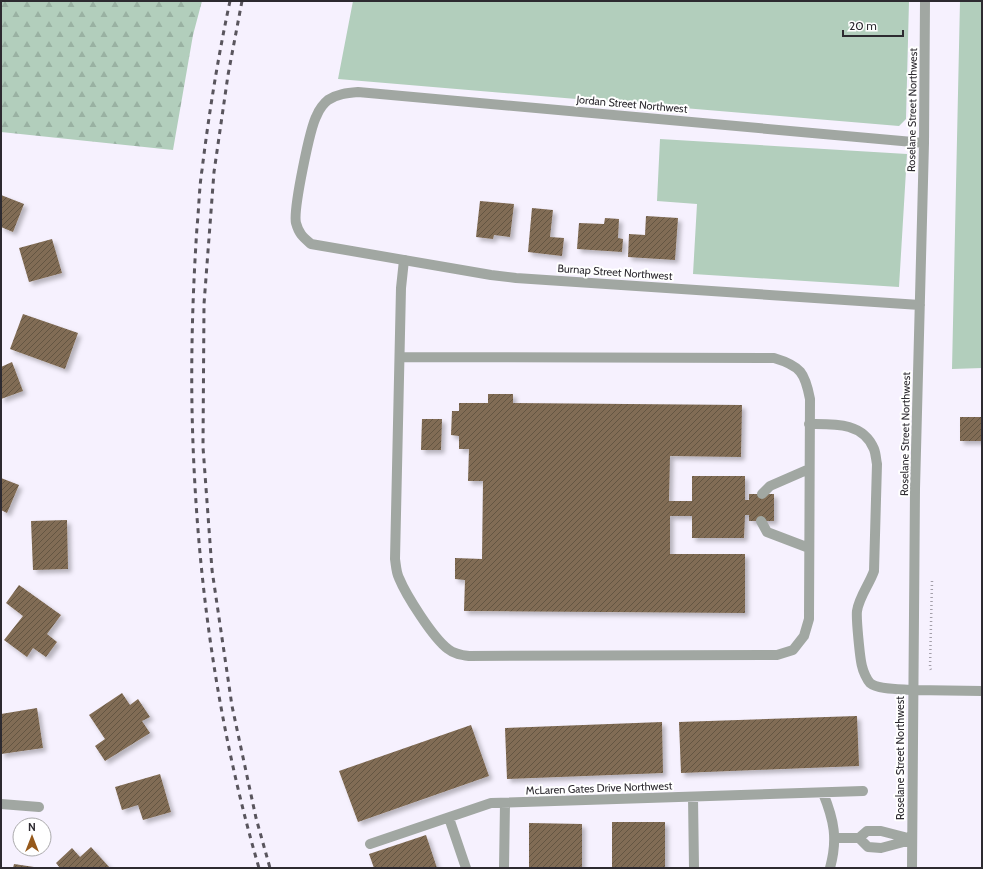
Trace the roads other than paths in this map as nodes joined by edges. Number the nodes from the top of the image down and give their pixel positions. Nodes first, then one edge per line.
1 (925, 1) edge
2 (924, 142) junction
3 (312, 244) joint
4 (404, 260) junction
5 (920, 305) junction
6 (400, 357) junction
7 (809, 424) junction
8 (809, 469) junction
9 (762, 494) dead end
10 (761, 521) dead end
11 (809, 548) junction
12 (913, 690) junction
13 (982, 691) edge
14 (863, 792) dead end
15 (823, 793) junction
16 (693, 797) junction
17 (505, 803) junction
18 (1, 804) edge
19 (39, 807) dead end
20 (449, 818) junction
21 (835, 838) junction
22 (859, 838) junction
23 (912, 840) junction
24 (370, 844) dead end
25 (466, 868) edge
26 (504, 868) edge
27 (694, 868) edge
28 (830, 868) edge
29 (912, 868) edge

1 - 2 street, Roselane Street Northwest
2 - 3 street, Jordan Street Northwest
2 - 5 street, Roselane Street Northwest
3 - 4 street, Burnap Street Northwest
4 - 5 street, Burnap Street Northwest
4 - 6 street
5 - 12 street, Roselane Street Northwest
6 - 7 street
6 - 11 street
7 - 8 street
7 - 12 street
8 - 9 street
8 - 11 street
10 - 11 street
12 - 13 street
12 - 23 street, Roselane Street Northwest
14 - 15 street, McLaren Gates Drive Northwest
15 - 16 street, McLaren Gates Drive Northwest
15 - 21 street
16 - 17 street, McLaren Gates Drive Northwest
16 - 27 street
17 - 20 street, McLaren Gates Drive Northwest
17 - 26 street
18 - 19 street
20 - 24 street, McLaren Gates Drive Northwest
20 - 25 street
21 - 22 street
21 - 28 street
22 - 23 street
22 - 23 street
23 - 29 street, Roselane Street Northwest

